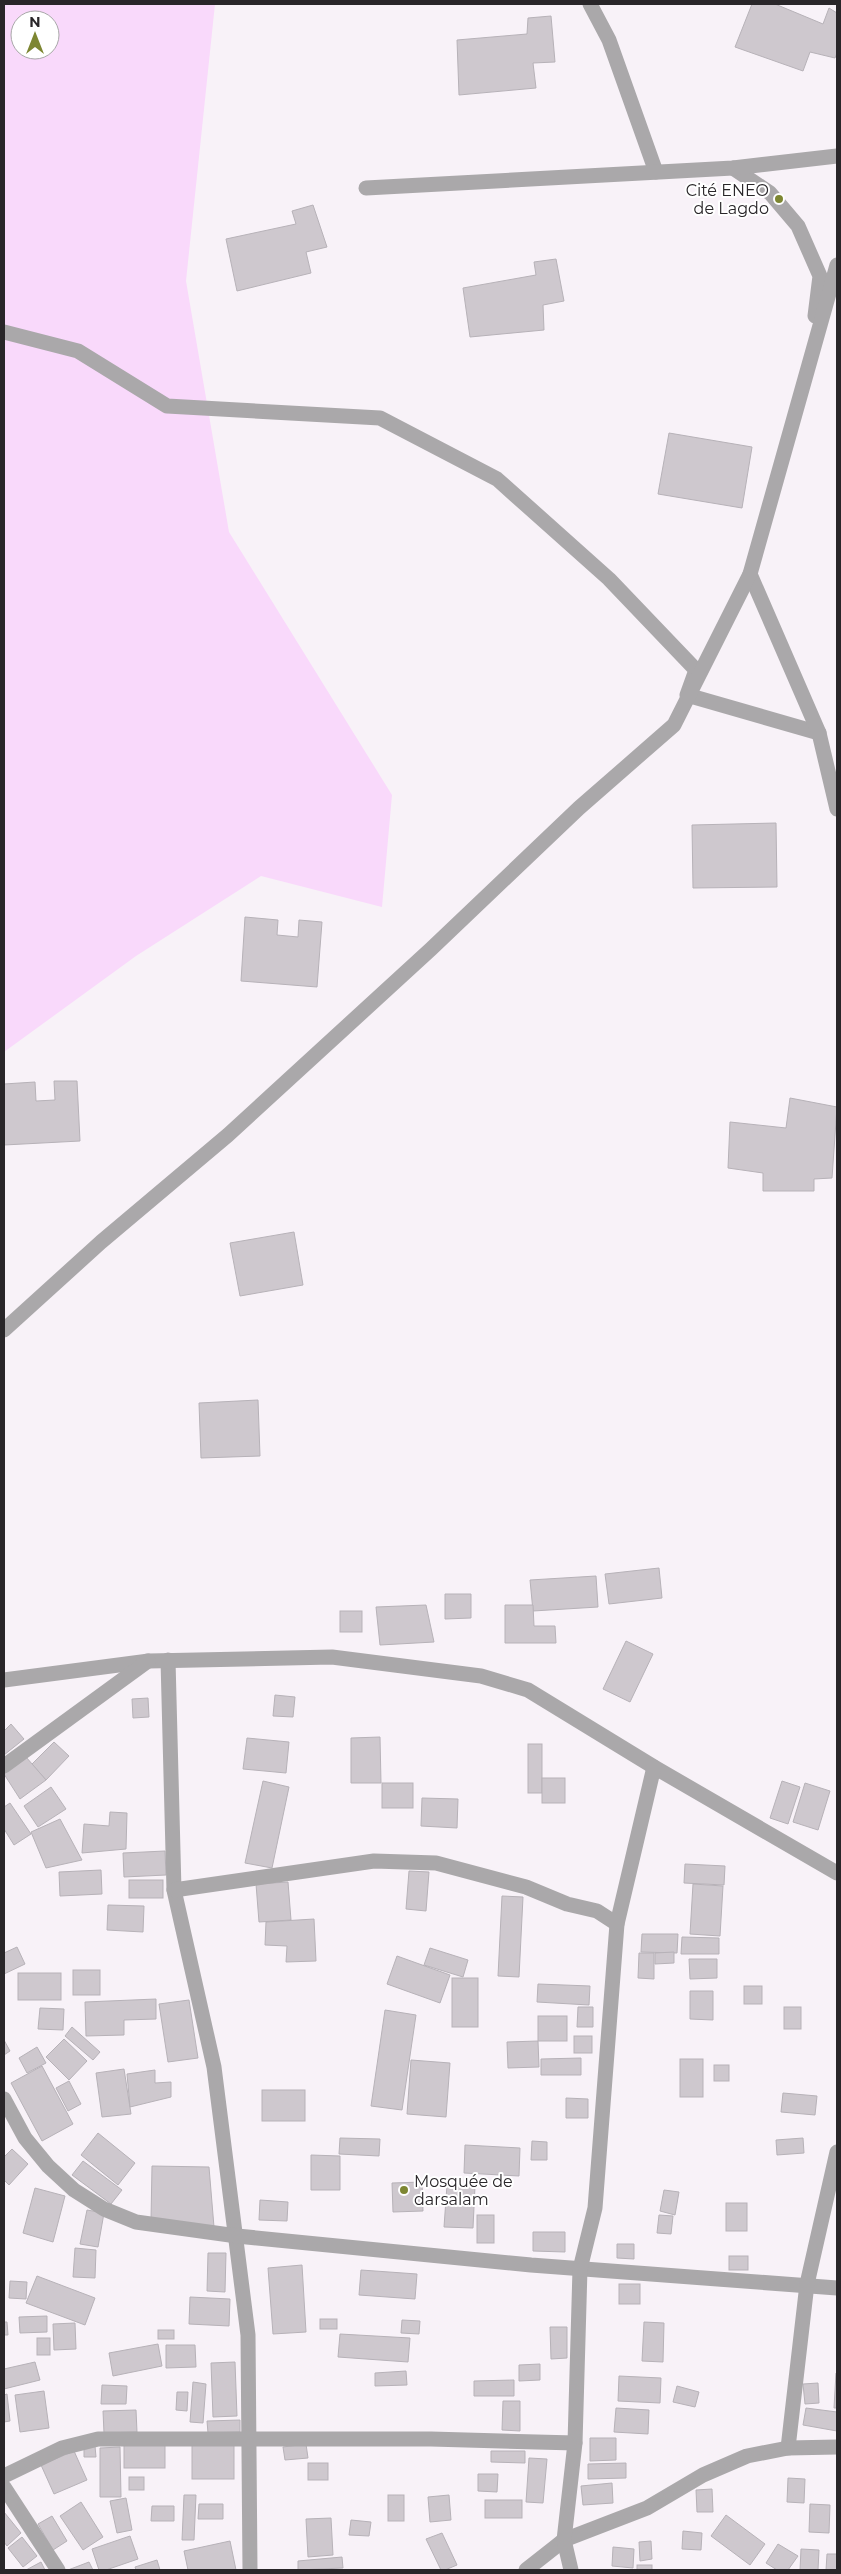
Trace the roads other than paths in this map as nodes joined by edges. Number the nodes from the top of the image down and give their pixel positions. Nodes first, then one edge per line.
1 (590, 4) edge
2 (837, 156) edge
3 (733, 168) junction
4 (656, 172) junction
5 (366, 188) dead end
6 (837, 265) edge
7 (4, 332) edge
8 (807, 374) junction
9 (750, 574) junction
10 (687, 695) junction
11 (818, 733) junction
12 (837, 809) edge
13 (4, 1330) edge
14 (168, 1660) junction
15 (149, 1661) junction
16 (4, 1680) edge
17 (4, 1766) edge
18 (654, 1767) junction
19 (837, 1873) edge
20 (174, 1890) junction
21 (617, 1924) junction
22 (4, 2099) edge
23 (837, 2152) edge
24 (238, 2236) junction
25 (580, 2269) junction
26 (807, 2284) junction
27 (837, 2288) edge
28 (248, 2438) junction
29 (575, 2443) junction
30 (837, 2447) edge
31 (788, 2448) junction
32 (4, 2476) edge
33 (4, 2487) edge
34 (564, 2540) junction
35 (58, 2570) edge
36 (250, 2570) edge
37 (526, 2570) edge
38 (570, 2570) edge

1 - 4 street
2 - 3 street
3 - 4 street
3 - 8 street
4 - 5 street
6 - 8 street
7 - 10 street
8 - 9 street
9 - 10 street
9 - 11 street
10 - 11 street
10 - 13 street
11 - 12 street
14 - 15 street
14 - 18 street
14 - 20 street
15 - 16 street
15 - 17 street
18 - 19 street
18 - 21 street
20 - 21 street
20 - 24 street
21 - 25 street
22 - 24 street
23 - 26 street
24 - 25 street
24 - 28 street
25 - 26 street
25 - 29 street
26 - 27 street
26 - 31 street
28 - 29 street
28 - 32 street
28 - 36 street
29 - 34 street
30 - 31 street
31 - 34 street
33 - 35 street
34 - 37 street
34 - 38 street

